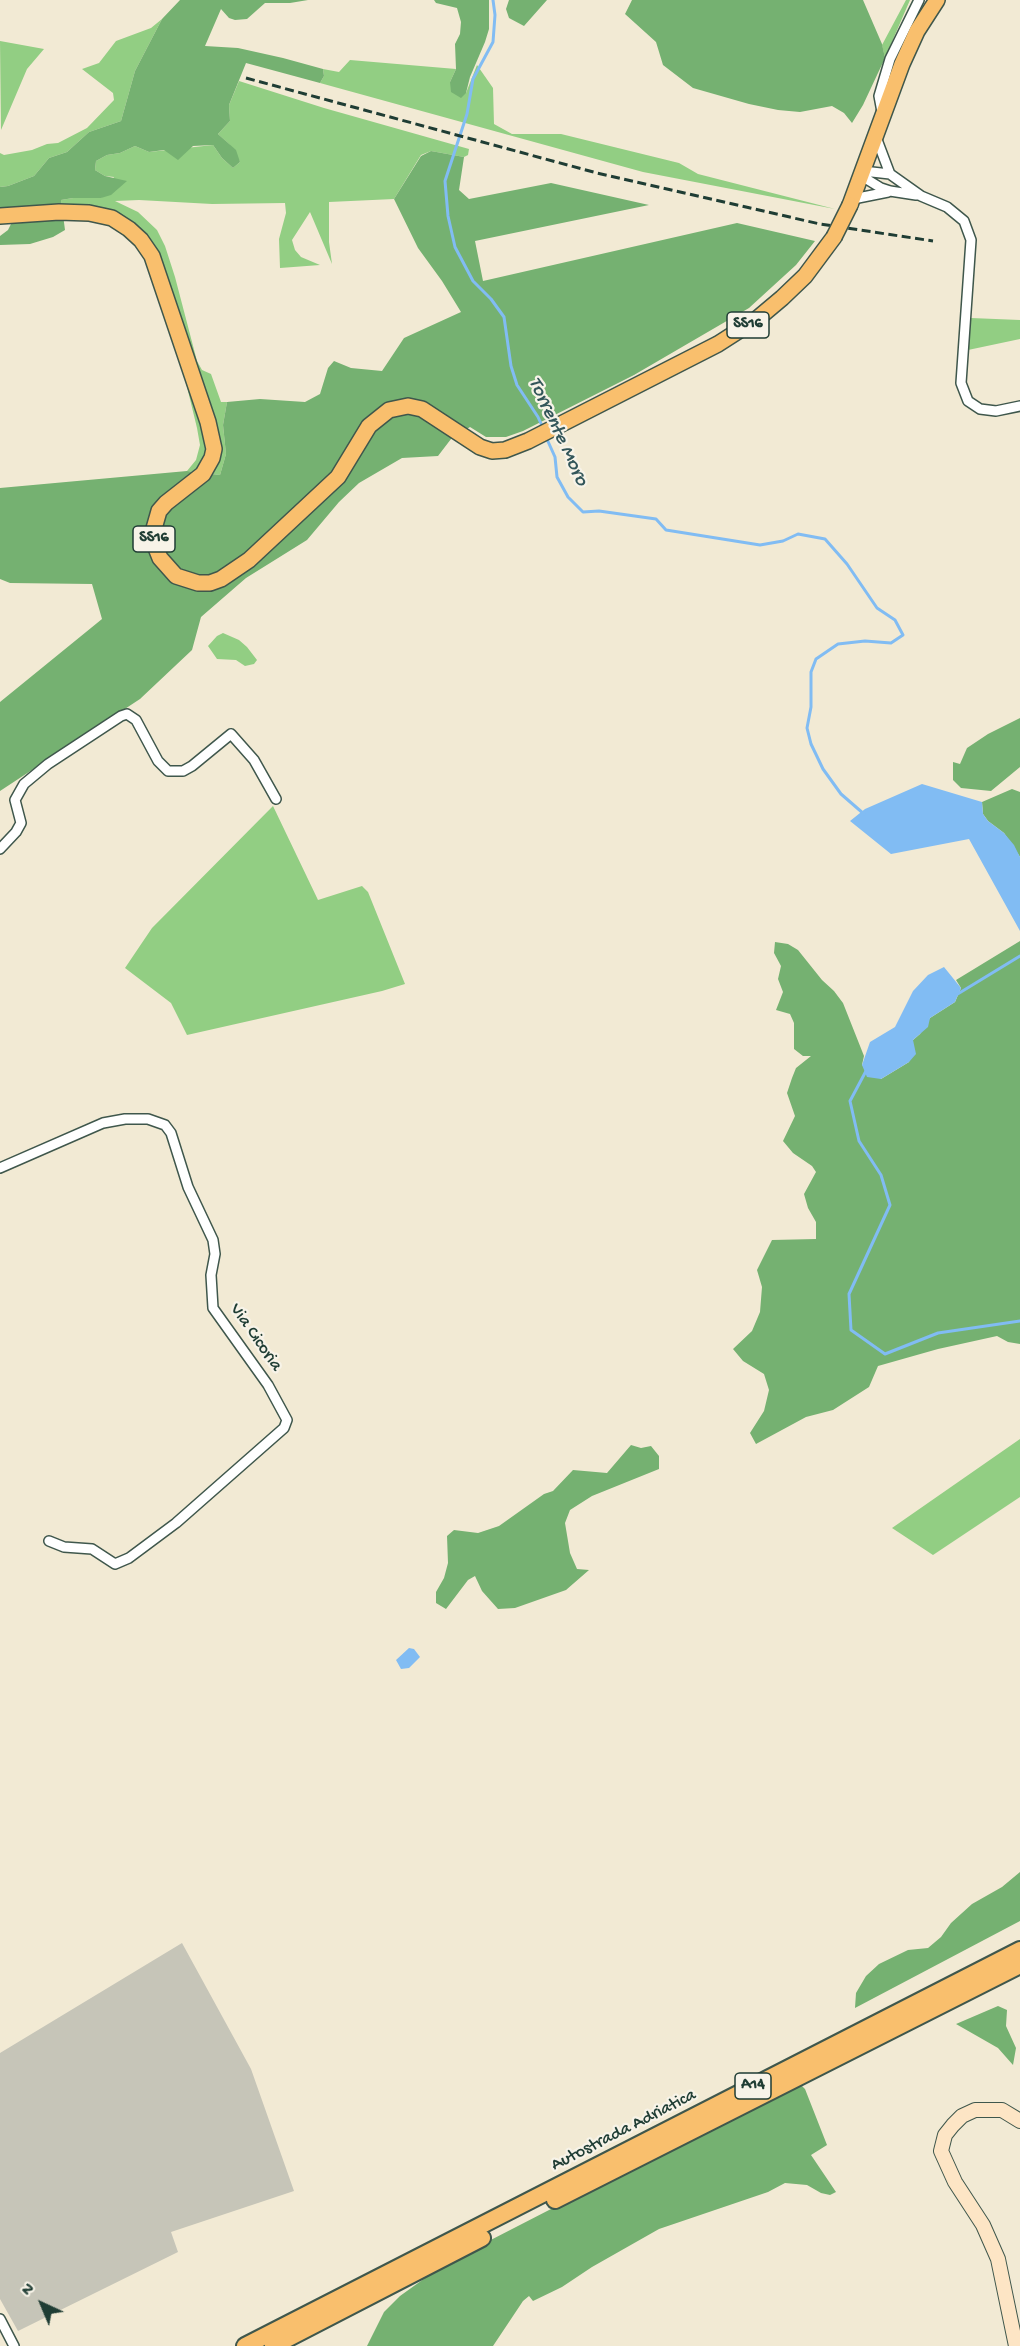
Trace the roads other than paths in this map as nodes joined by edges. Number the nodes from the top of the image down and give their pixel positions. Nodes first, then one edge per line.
1 (919, 0) edge
2 (937, 0) edge
3 (901, 34) junction
4 (907, 54) junction
5 (883, 114) junction
6 (875, 136) junction
7 (863, 171) junction
8 (890, 174) junction
9 (890, 191) junction
10 (921, 196) junction
11 (851, 202) junction
12 (0, 216) edge
13 (1020, 406) edge
14 (276, 799) dead end
15 (0, 849) edge
16 (0, 1168) edge
17 (49, 1541) dead end
18 (1020, 1950) edge
19 (1020, 1965) edge
20 (1020, 2121) edge
21 (488, 2228) junction
22 (0, 2319) edge
23 (14, 2346) edge
24 (245, 2346) edge
25 (273, 2346) edge
26 (1016, 2346) edge

1 - 3 street
2 - 4 main road, SS16
3 - 4 street
3 - 5 street
4 - 5 main road, SS16
5 - 6 main road, SS16
6 - 7 main road, SS16
6 - 8 street
7 - 8 street
7 - 9 street
7 - 11 main road, SS16
8 - 10 street
9 - 10 street
9 - 11 street
10 - 13 street
11 - 12 main road, SS16, bridge
14 - 15 street
16 - 17 street, Via Cicoria
18 - 21 highway, Autostrada Adriatica / A14
19 - 21 highway, Autostrada Adriatica / A14
20 - 26 street
21 - 24 highway, Autostrada Adriatica / A14
21 - 25 highway, Autostrada Adriatica / A14
22 - 23 street

